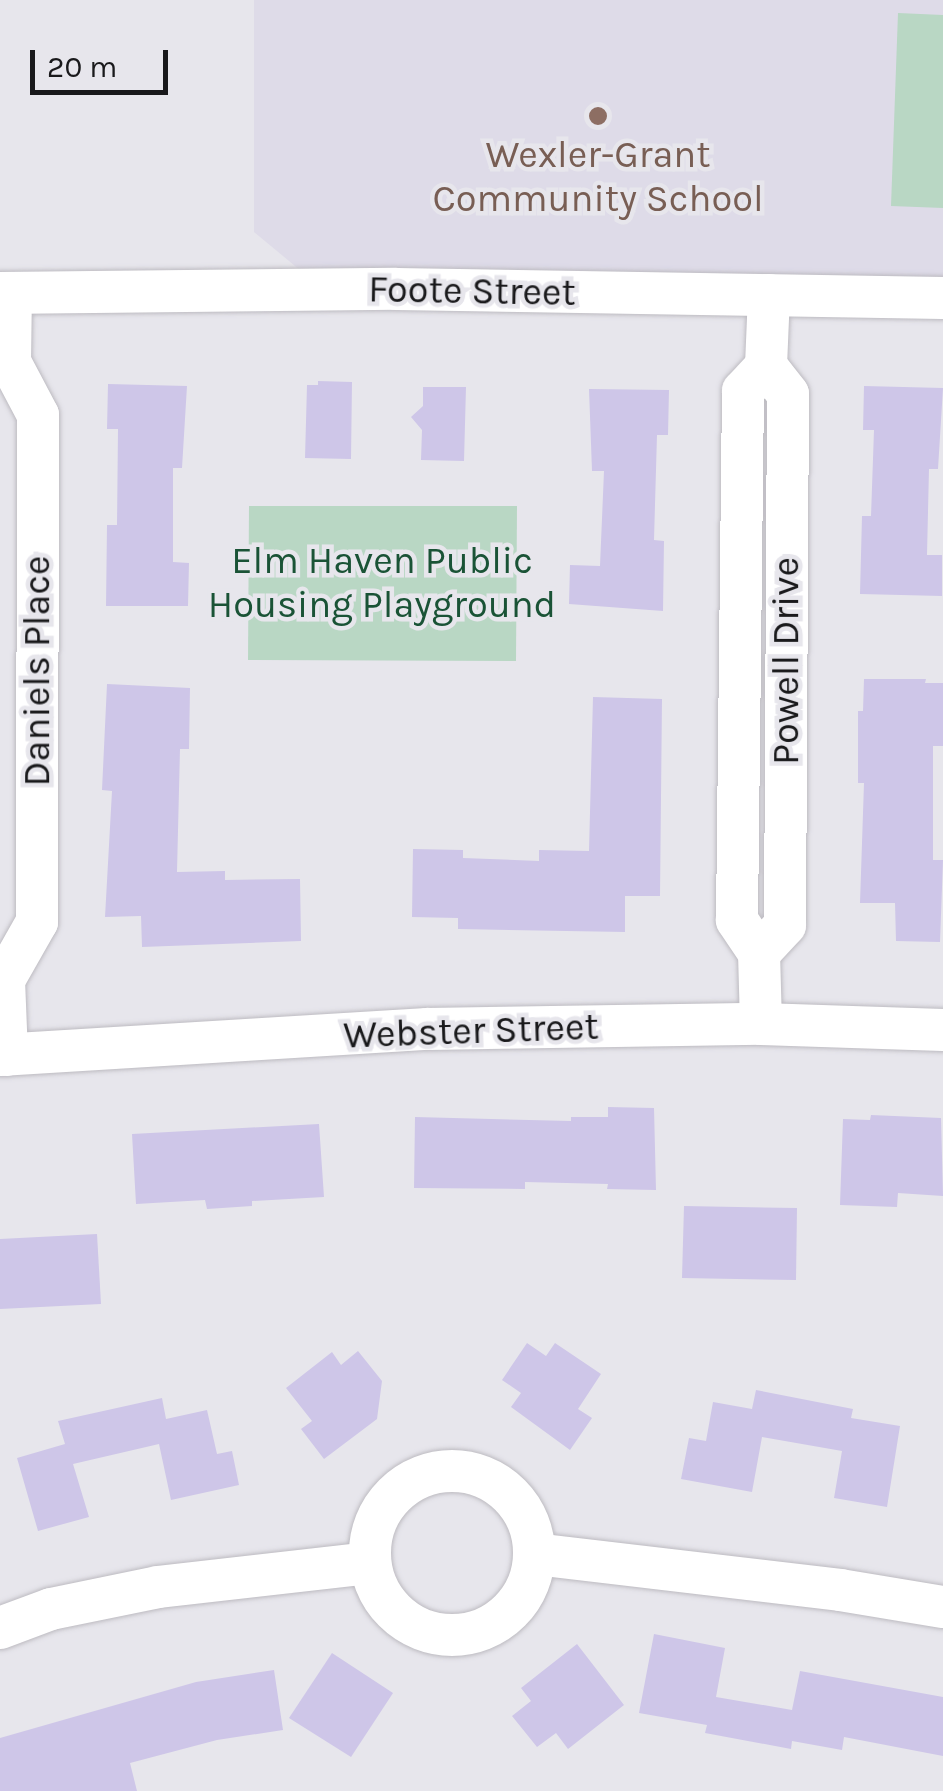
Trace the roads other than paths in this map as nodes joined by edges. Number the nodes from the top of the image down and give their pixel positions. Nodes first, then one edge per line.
1 (5, 293) edge
2 (768, 295) junction
3 (943, 298) edge
4 (5, 371) edge
5 (2, 976) edge
6 (760, 1024) junction
7 (943, 1030) edge
8 (4, 1055) edge
9 (534, 1554) junction
10 (370, 1563) junction
11 (943, 1608) edge
12 (0, 1628) edge

1 - 2 street, Foote Street
1 - 4 street, Daniels Place
2 - 3 street, Foote Street
2 - 6 street, Powell Drive
4 - 5 street, Daniels Place
5 - 8 street, Daniels Place
6 - 7 street, Webster Street
6 - 8 street, Webster Street
9 - 10 street
9 - 10 street
9 - 11 street
10 - 12 street

